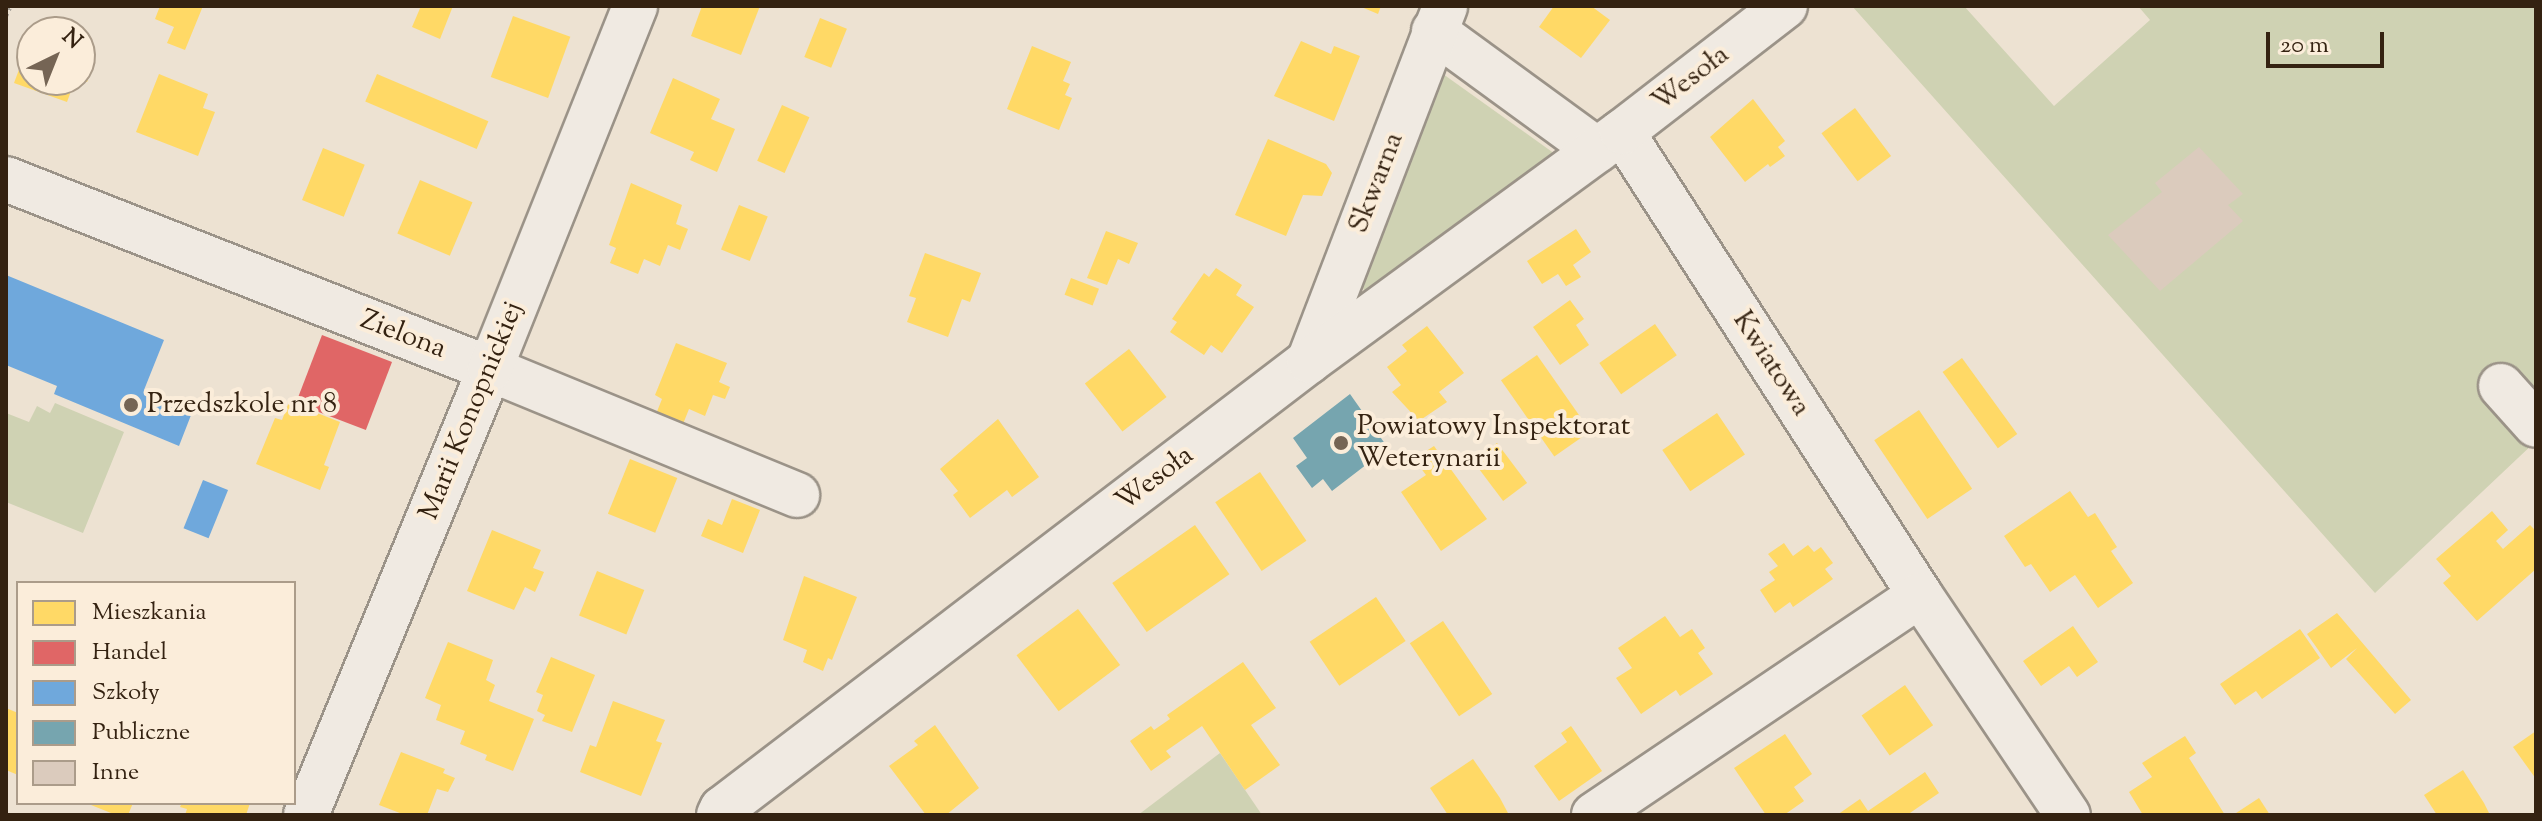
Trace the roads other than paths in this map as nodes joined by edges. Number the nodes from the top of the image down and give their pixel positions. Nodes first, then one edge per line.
1 (635, 6) edge
2 (1785, 6) edge
3 (1440, 19) edge
4 (1610, 141) junction
5 (6, 179) edge
6 (1309, 361) junction
7 (490, 369) junction
8 (2501, 386) dead end
9 (2536, 425) edge
10 (797, 495) dead end
11 (1920, 595) junction
12 (306, 815) edge
13 (719, 815) edge
14 (1594, 815) edge
15 (2068, 815) edge

1 - 7 street, Marii Konopnickiej
2 - 4 street, Wesoła
3 - 4 street
3 - 6 street, Skwarna
4 - 6 street, Wesoła
4 - 11 street, Kwiatowa
5 - 7 street, Zielona
6 - 13 street, Wesoła
7 - 10 street, Zielona
7 - 12 street, Marii Konopnickiej
8 - 9 street
11 - 14 street
11 - 15 street, Kwiatowa

